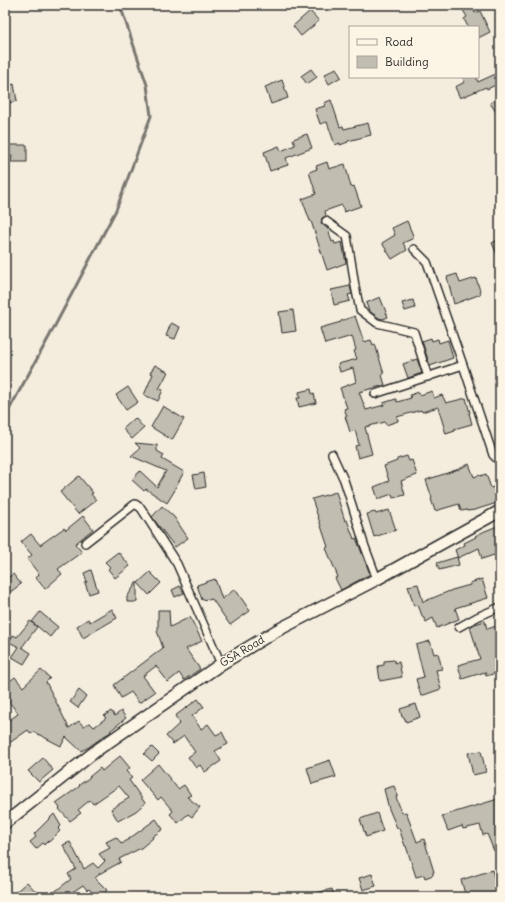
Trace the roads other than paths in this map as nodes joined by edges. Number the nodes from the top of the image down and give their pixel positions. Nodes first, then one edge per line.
1 (326, 221) dead end
2 (414, 249) dead end
3 (463, 365) junction
4 (428, 377) junction
5 (375, 394) dead end
6 (332, 454) dead end
7 (500, 460) edge
8 (500, 511) edge
9 (85, 543) dead end
10 (377, 579) junction
11 (500, 608) edge
12 (458, 627) dead end
13 (221, 664) junction
14 (5, 823) edge

1 - 4 street
2 - 3 street
3 - 4 street
3 - 7 street
4 - 5 street
6 - 10 street
8 - 10 street, GSA Road
9 - 13 street
10 - 13 street, GSA Road
11 - 12 street
13 - 14 street, GSA Road

